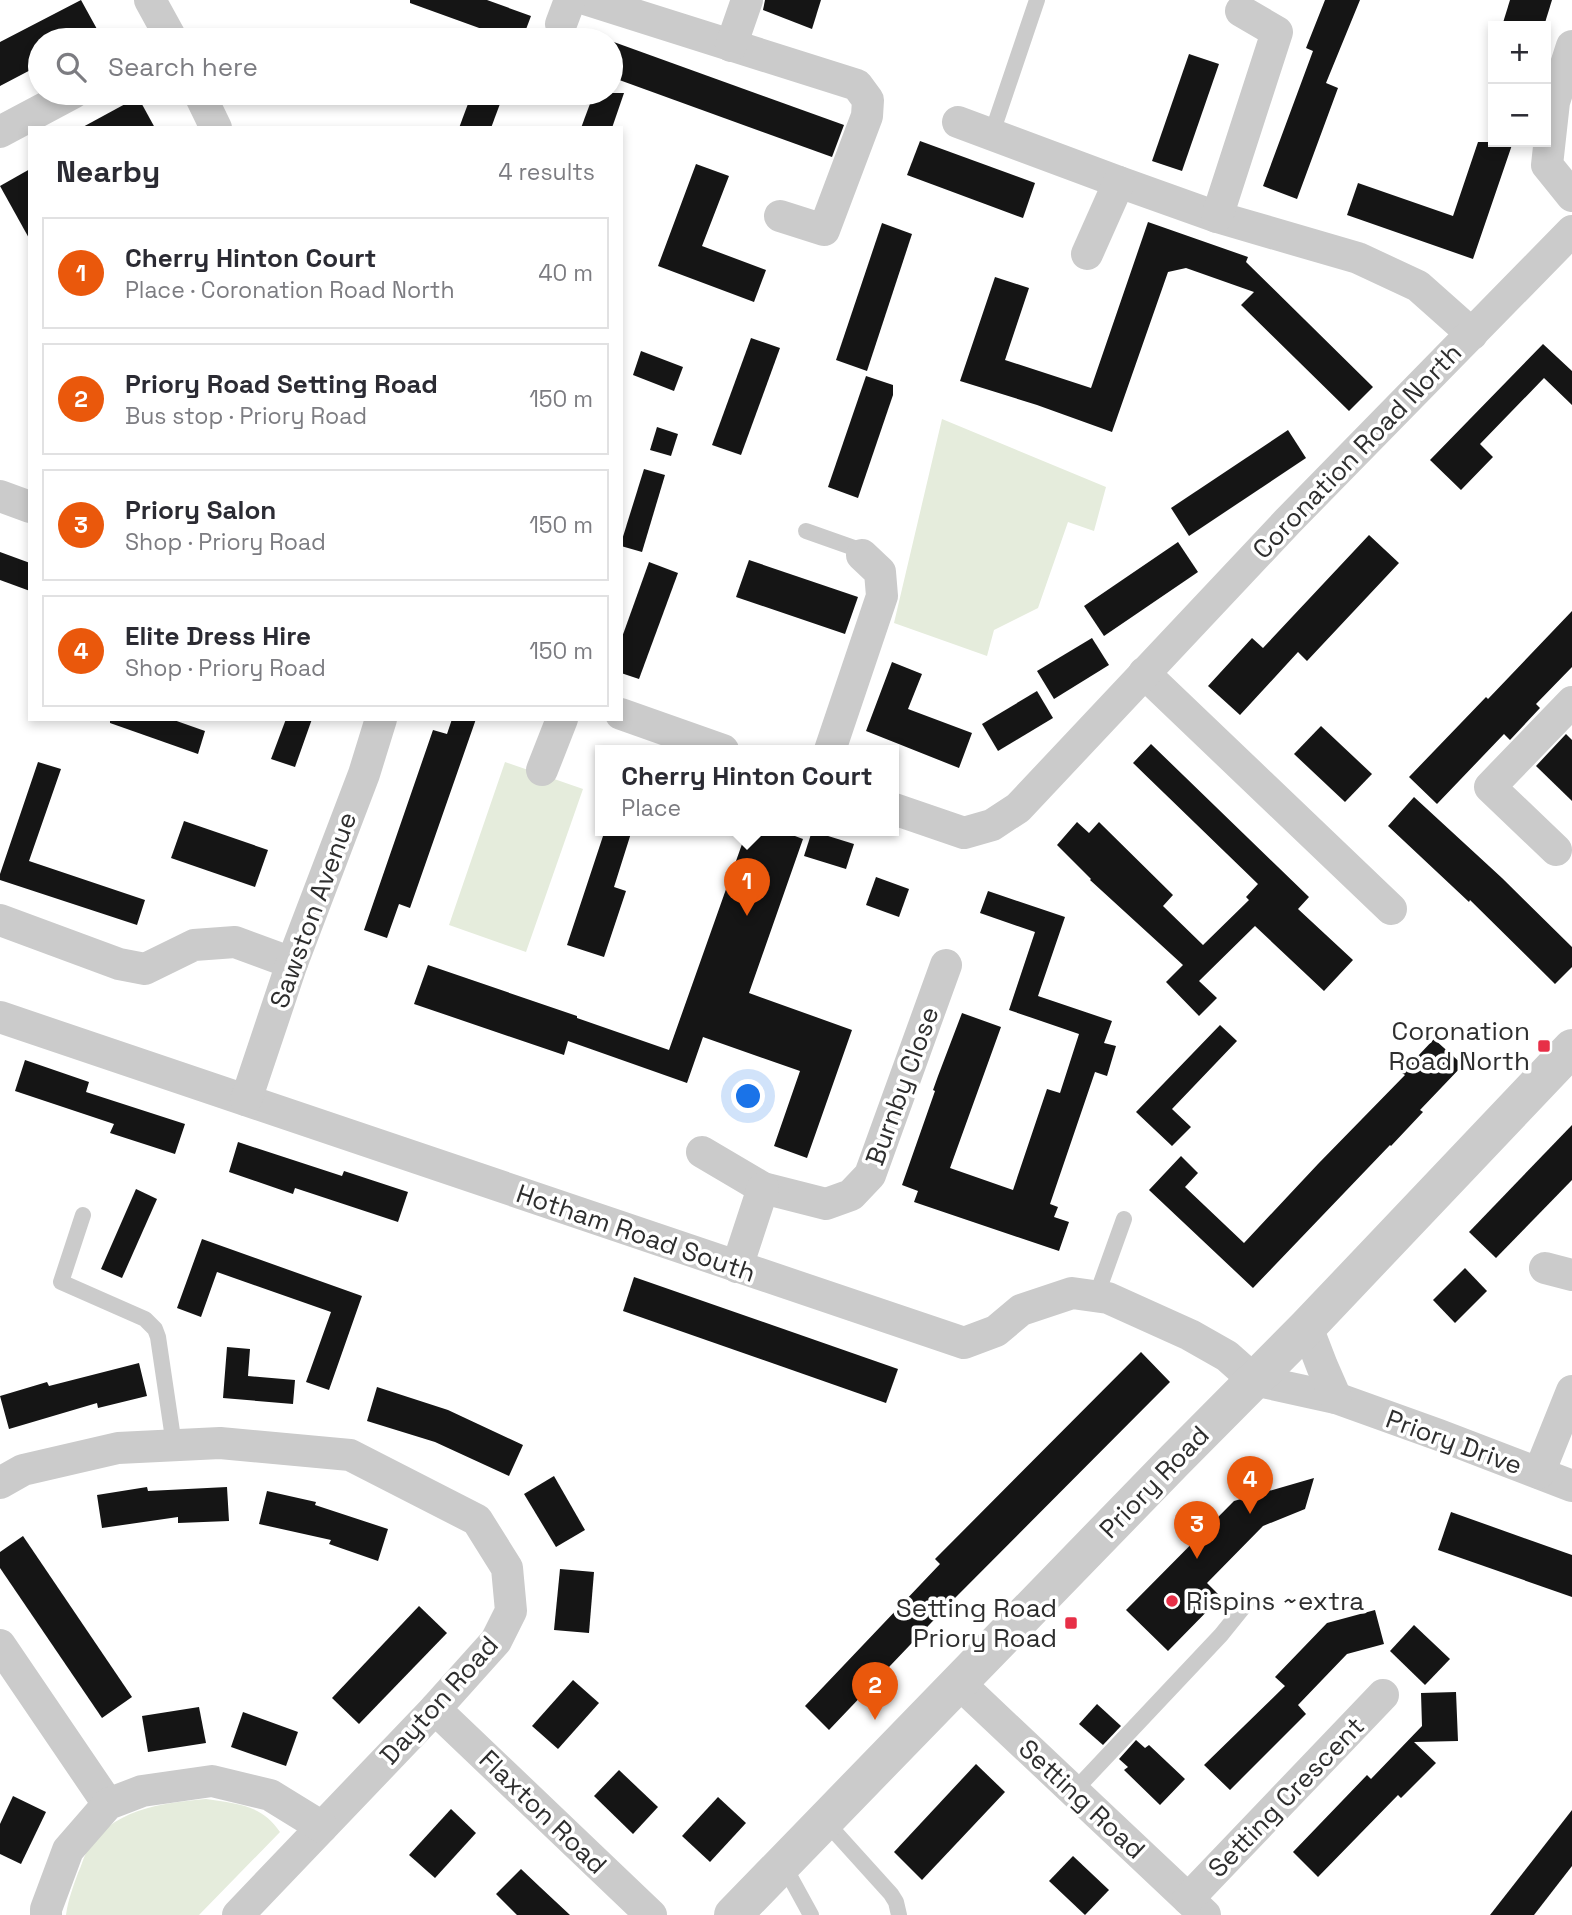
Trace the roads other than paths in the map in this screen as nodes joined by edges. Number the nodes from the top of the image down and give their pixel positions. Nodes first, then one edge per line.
1 (150, 0) edge
2 (588, 0) edge
3 (747, 0) edge
4 (1037, 0) edge
5 (1241, 11) dead end
6 (165, 28) edge
7 (731, 46) junction
8 (1572, 46) edge
9 (51, 105) edge
10 (205, 105) edge
11 (958, 122) dead end
12 (215, 126) edge
13 (0, 132) edge
14 (992, 133) junction
15 (1119, 183) junction
16 (1572, 196) edge
17 (780, 216) dead end
18 (1217, 217) junction
19 (1572, 231) edge
20 (1087, 254) dead end
21 (1472, 334) junction
22 (0, 496) edge
23 (28, 506) edge
24 (806, 531) dead end
25 (862, 555) joint
26 (1144, 673) junction
27 (1572, 702) edge
28 (623, 716) edge
29 (380, 721) edge
30 (561, 721) edge
31 (708, 745) edge
32 (832, 745) edge
33 (542, 770) dead end
34 (899, 811) edge
35 (1556, 850) dead end
36 (1391, 909) dead end
37 (0, 920) edge
38 (292, 963) junction
39 (946, 965) dead end
40 (0, 1017) edge
41 (1572, 1048) edge
42 (246, 1100) junction
43 (702, 1152) dead end
44 (763, 1188) junction
45 (83, 1216) dead end
46 (1124, 1219) dead end
47 (737, 1267) junction
48 (1096, 1297) junction
49 (1307, 1327) junction
50 (1254, 1380) junction
51 (1572, 1391) edge
52 (1336, 1398) junction
53 (174, 1445) junction
54 (1539, 1473) junction
55 (0, 1483) edge
56 (1572, 1486) edge
57 (1246, 1604) dead end
58 (0, 1645) edge
59 (958, 1683) junction
60 (1383, 1695) dead end
61 (435, 1709) junction
62 (1074, 1791) junction
63 (108, 1804) junction
64 (825, 1821) junction
65 (322, 1827) junction
66 (783, 1864) junction
67 (1196, 1907) edge
68 (46, 1915) edge
69 (238, 1915) edge
70 (651, 1915) edge
71 (733, 1915) edge
72 (811, 1915) edge
73 (899, 1915) edge

1 - 6 street
2 - 7 street
3 - 7 street
4 - 14 lane
5 - 18 street
7 - 17 street
8 - 16 street
9 - 13 street
10 - 12 street
11 - 14 street
14 - 15 street
15 - 18 street
15 - 20 street
18 - 21 street
19 - 21 street, Coronation Road North
21 - 26 street, Coronation Road North
22 - 23 street
24 - 25 lane
25 - 32 street
26 - 34 street, Coronation Road North
26 - 36 street
27 - 35 street
28 - 31 street
29 - 38 street, Sawston Avenue
30 - 33 street
37 - 38 street
38 - 42 street, Sawston Avenue
39 - 44 street, Burnby Close
40 - 42 street, Hotham Road South
41 - 49 street, Priory Road
42 - 47 street, Hotham Road South
43 - 44 street, Burnby Close
44 - 47 street
45 - 53 lane
46 - 48 lane
47 - 48 street, Hotham Road South
48 - 50 street, Hotham Road South
49 - 50 street, Priory Road
49 - 52 street
50 - 52 street, Priory Drive
50 - 59 street, Priory Road
51 - 54 street
52 - 54 street, Priory Drive
53 - 55 street, Dayton Road
53 - 61 street, Dayton Road
54 - 56 street, Priory Drive
57 - 62 lane
58 - 63 street
59 - 62 street, Setting Road
59 - 64 street, Priory Road
60 - 67 street, Setting Crescent
61 - 65 street, Dayton Road
61 - 70 street, Flaxton Road
62 - 67 street, Setting Road
63 - 65 street
63 - 68 street
64 - 66 street, Priory Road
64 - 73 lane
65 - 69 street, Dayton Road
66 - 71 street, Priory Road
66 - 72 lane

